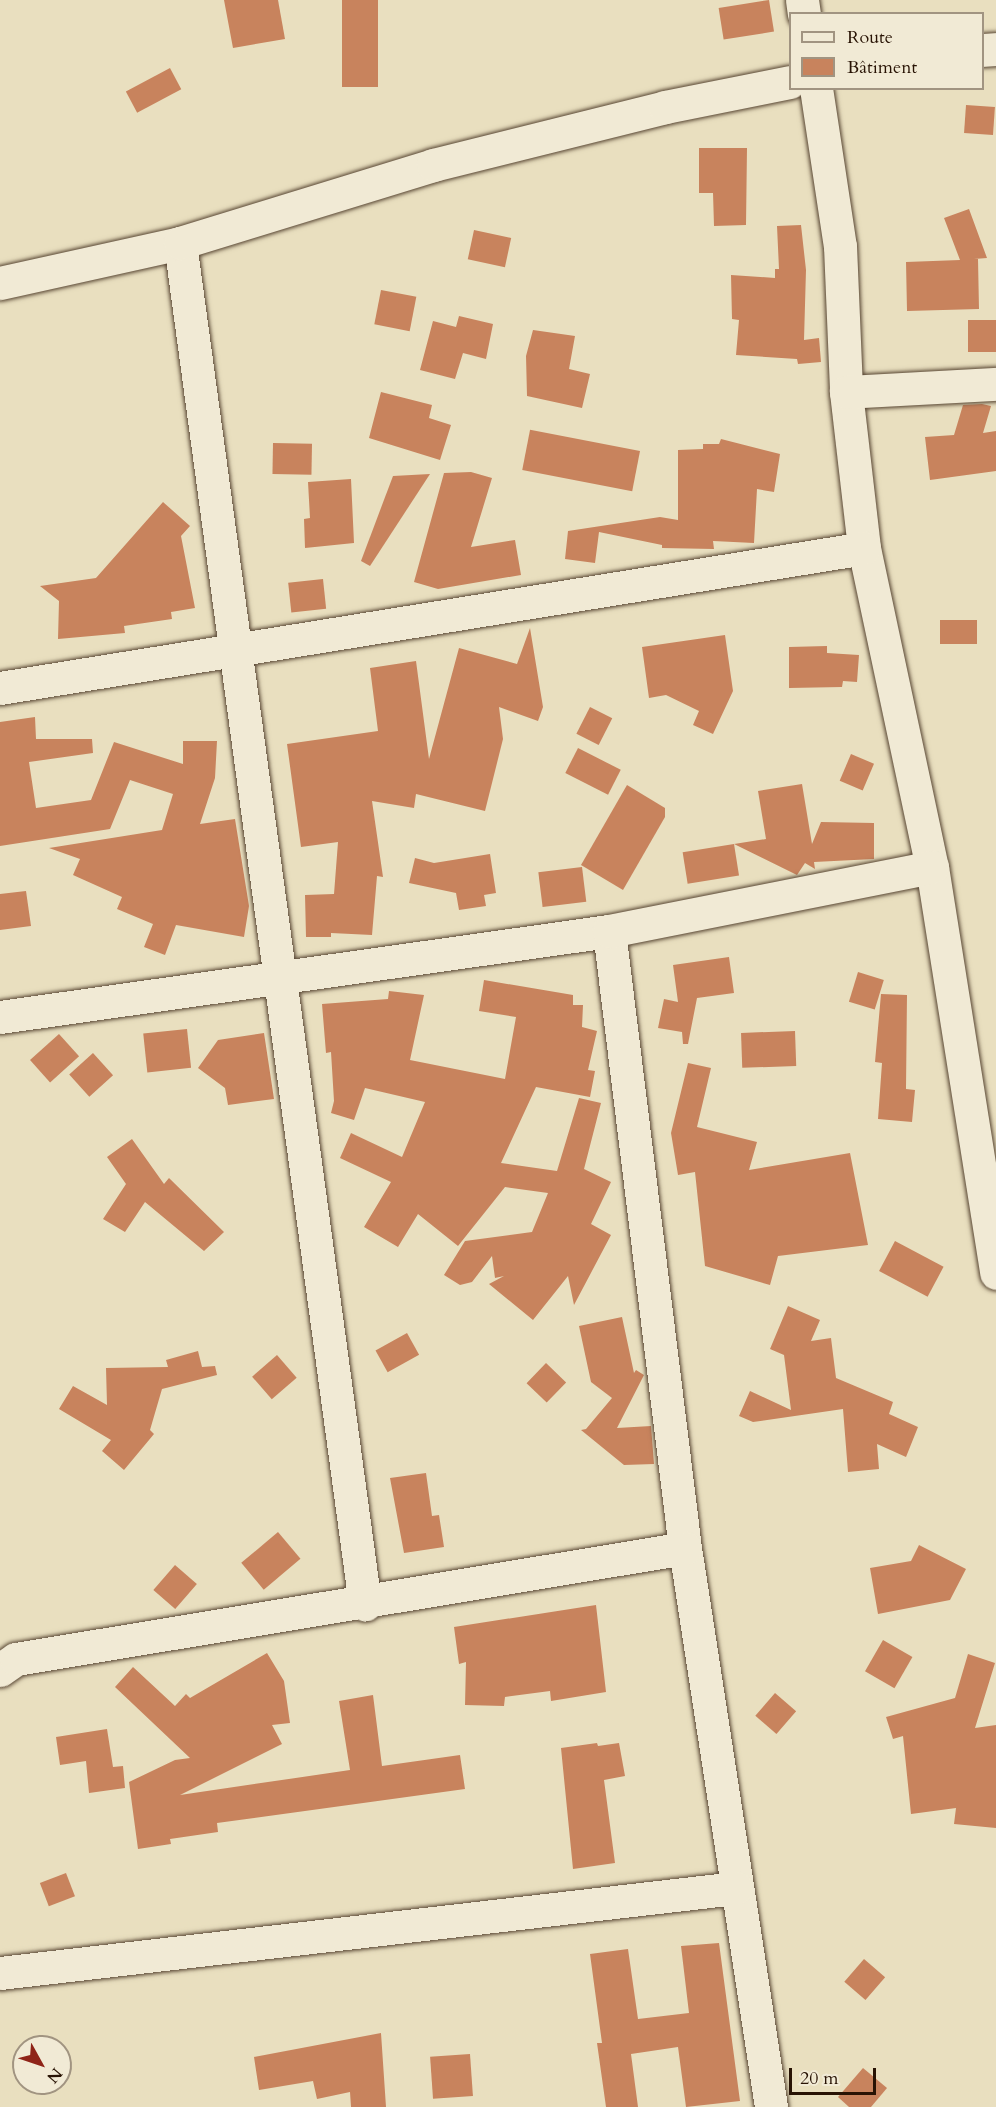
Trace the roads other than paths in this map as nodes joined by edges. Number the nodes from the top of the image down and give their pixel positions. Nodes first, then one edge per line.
1 (789, 82) edge
2 (816, 90) edge
3 (180, 243) junction
4 (0, 283) edge
5 (996, 384) edge
6 (846, 392) junction
7 (864, 548) junction
8 (237, 648) junction
9 (0, 688) edge
10 (932, 867) junction
11 (609, 931) junction
12 (281, 978) junction
13 (0, 1017) edge
14 (996, 1273) edge
15 (685, 1548) junction
16 (365, 1604) junction
17 (0, 1670) edge
18 (736, 1888) junction
19 (0, 1973) edge
20 (771, 2107) edge

1 - 3 street
2 - 6 street
3 - 4 street
3 - 8 street
5 - 6 street
6 - 7 street
7 - 8 street
7 - 10 street
8 - 9 street
8 - 12 street
10 - 11 street
10 - 14 street
11 - 12 street
11 - 15 street
12 - 13 street
12 - 16 street
15 - 16 street
15 - 18 street
16 - 17 street
18 - 19 street
18 - 20 street

